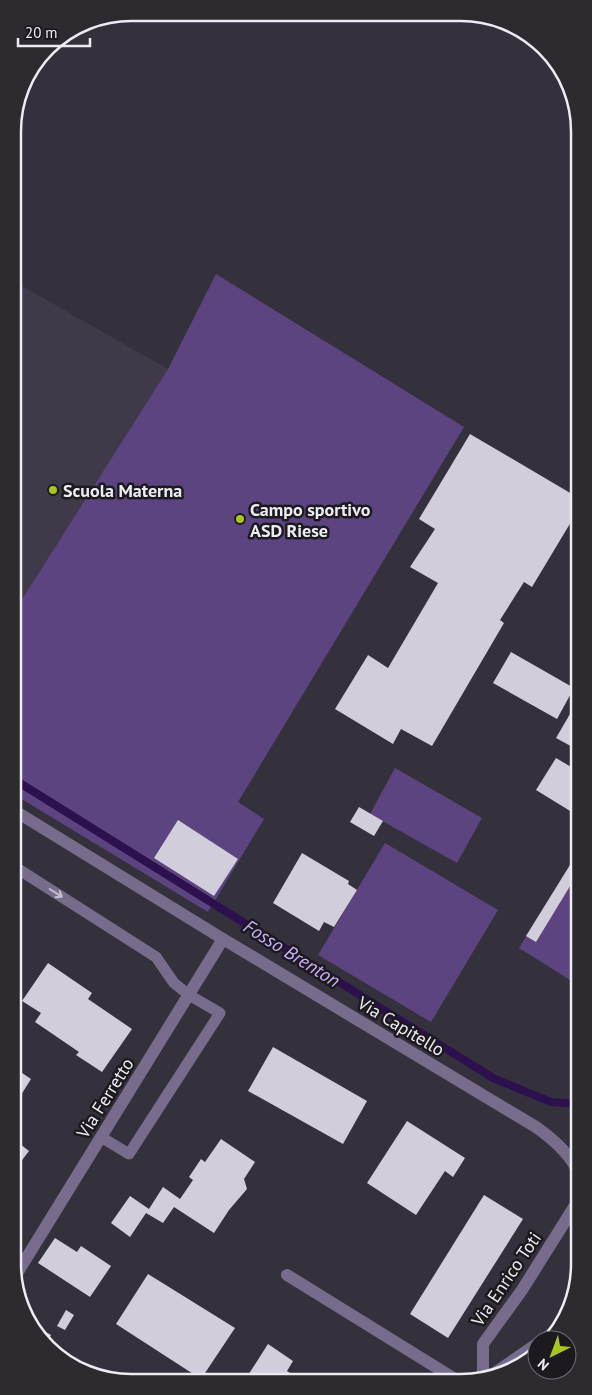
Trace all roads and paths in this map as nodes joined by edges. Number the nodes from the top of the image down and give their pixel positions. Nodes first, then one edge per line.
1 (21, 815) edge
2 (21, 871) edge
3 (223, 940) junction
4 (189, 995) junction
5 (101, 1138) junction
6 (571, 1159) edge
7 (571, 1214) edge
8 (21, 1267) edge
9 (288, 1275) dead end
10 (527, 1351) edge
11 (510, 1362) edge
12 (484, 1371) edge
13 (447, 1374) edge

1 - 3 street, Via Capitello
2 -> 4 lane
3 - 4 street, Via Ferretto
3 - 6 street, Via Capitello
4 - 5 street, Via Ferretto
4 - 5 lane
5 - 8 street, Via Ferretto
7 - 12 street, Via Enrico Toti
9 - 13 street
10 - 11 street, Via Enrico Toti

